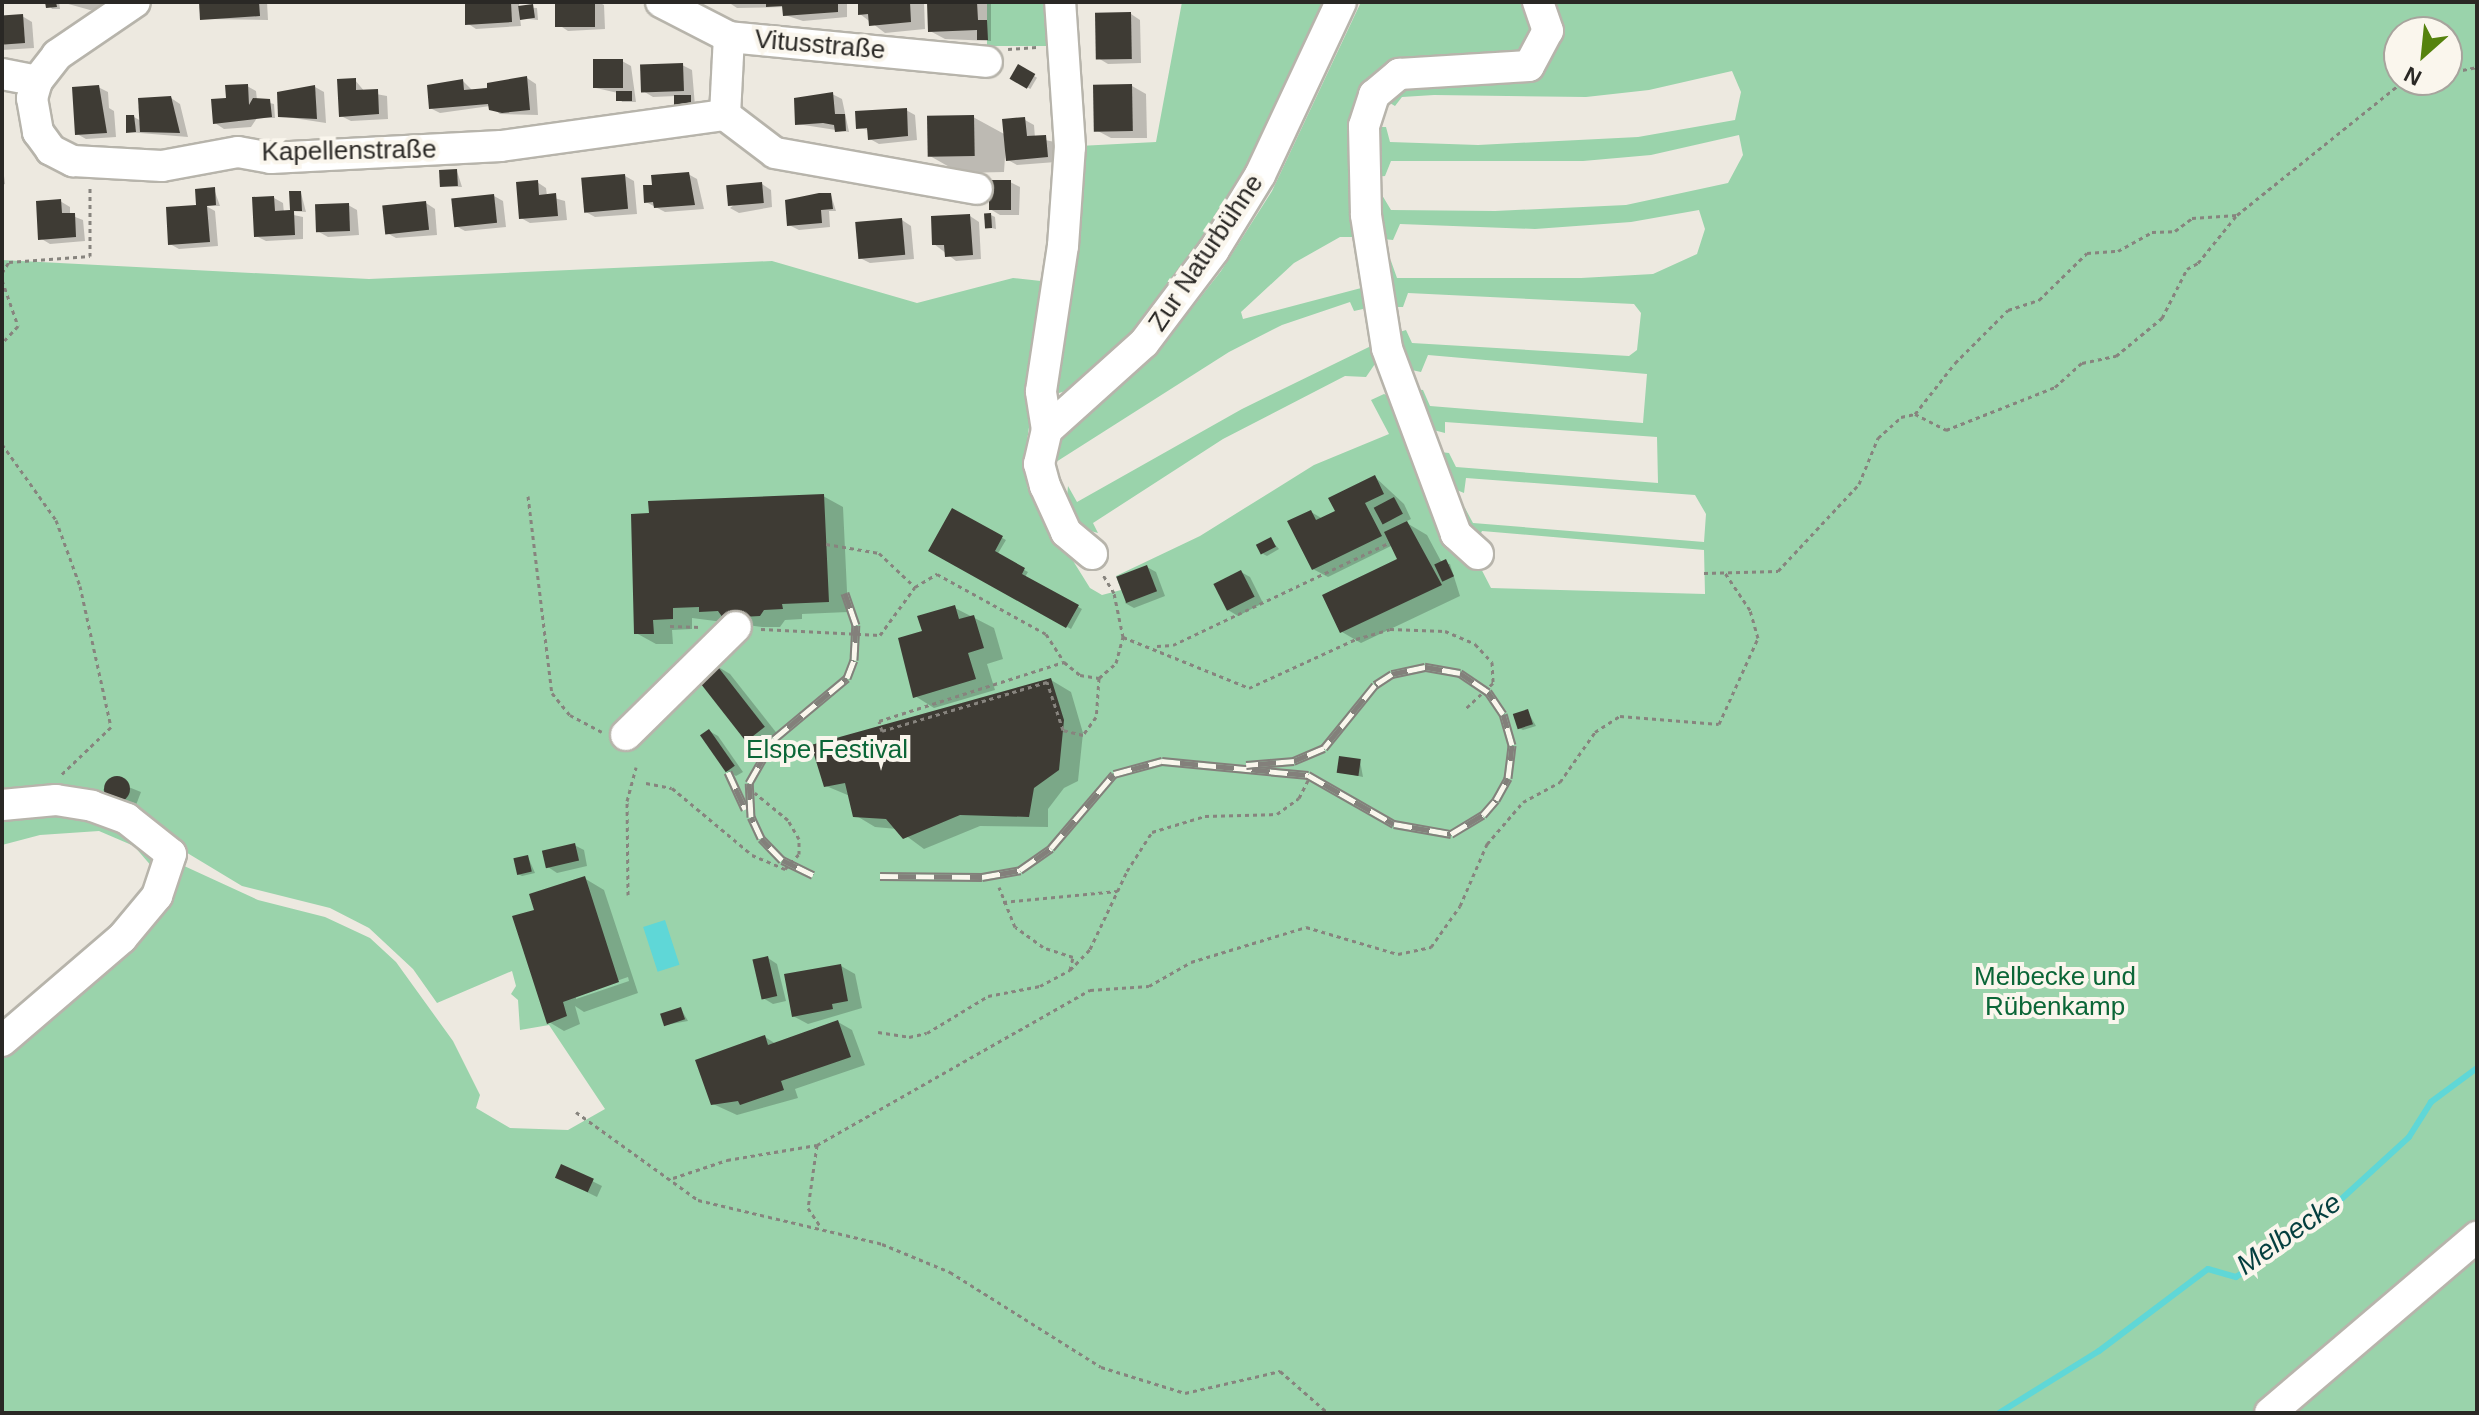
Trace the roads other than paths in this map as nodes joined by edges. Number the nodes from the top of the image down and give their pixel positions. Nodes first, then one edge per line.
1 (135, 2) edge
2 (661, 2) edge
3 (1060, 2) edge
4 (1341, 2) edge
5 (1538, 2) edge
6 (729, 37) junction
7 (987, 62) road end
8 (2, 74) edge
9 (37, 81) junction
10 (725, 115) junction
11 (977, 189) dead end
12 (1047, 430) junction
13 (1092, 554) road end
14 (1478, 554) dead end
15 (736, 627) road end
16 (626, 735) road end
17 (2, 805) edge
18 (2, 1041) edge
19 (2477, 1237) edge
20 (2270, 1413) edge

1 - 9 street
2 - 6 street, Vitusstraße
3 - 12 street
4 - 12 street, Zur Naturbühne
5 - 14 street
6 - 7 street, Vitusstraße
6 - 10 street
8 - 9 street
9 - 10 street, Kapellenstraße
10 - 11 street
12 - 13 street
15 - 16 street
17 - 18 street
19 - 20 street

